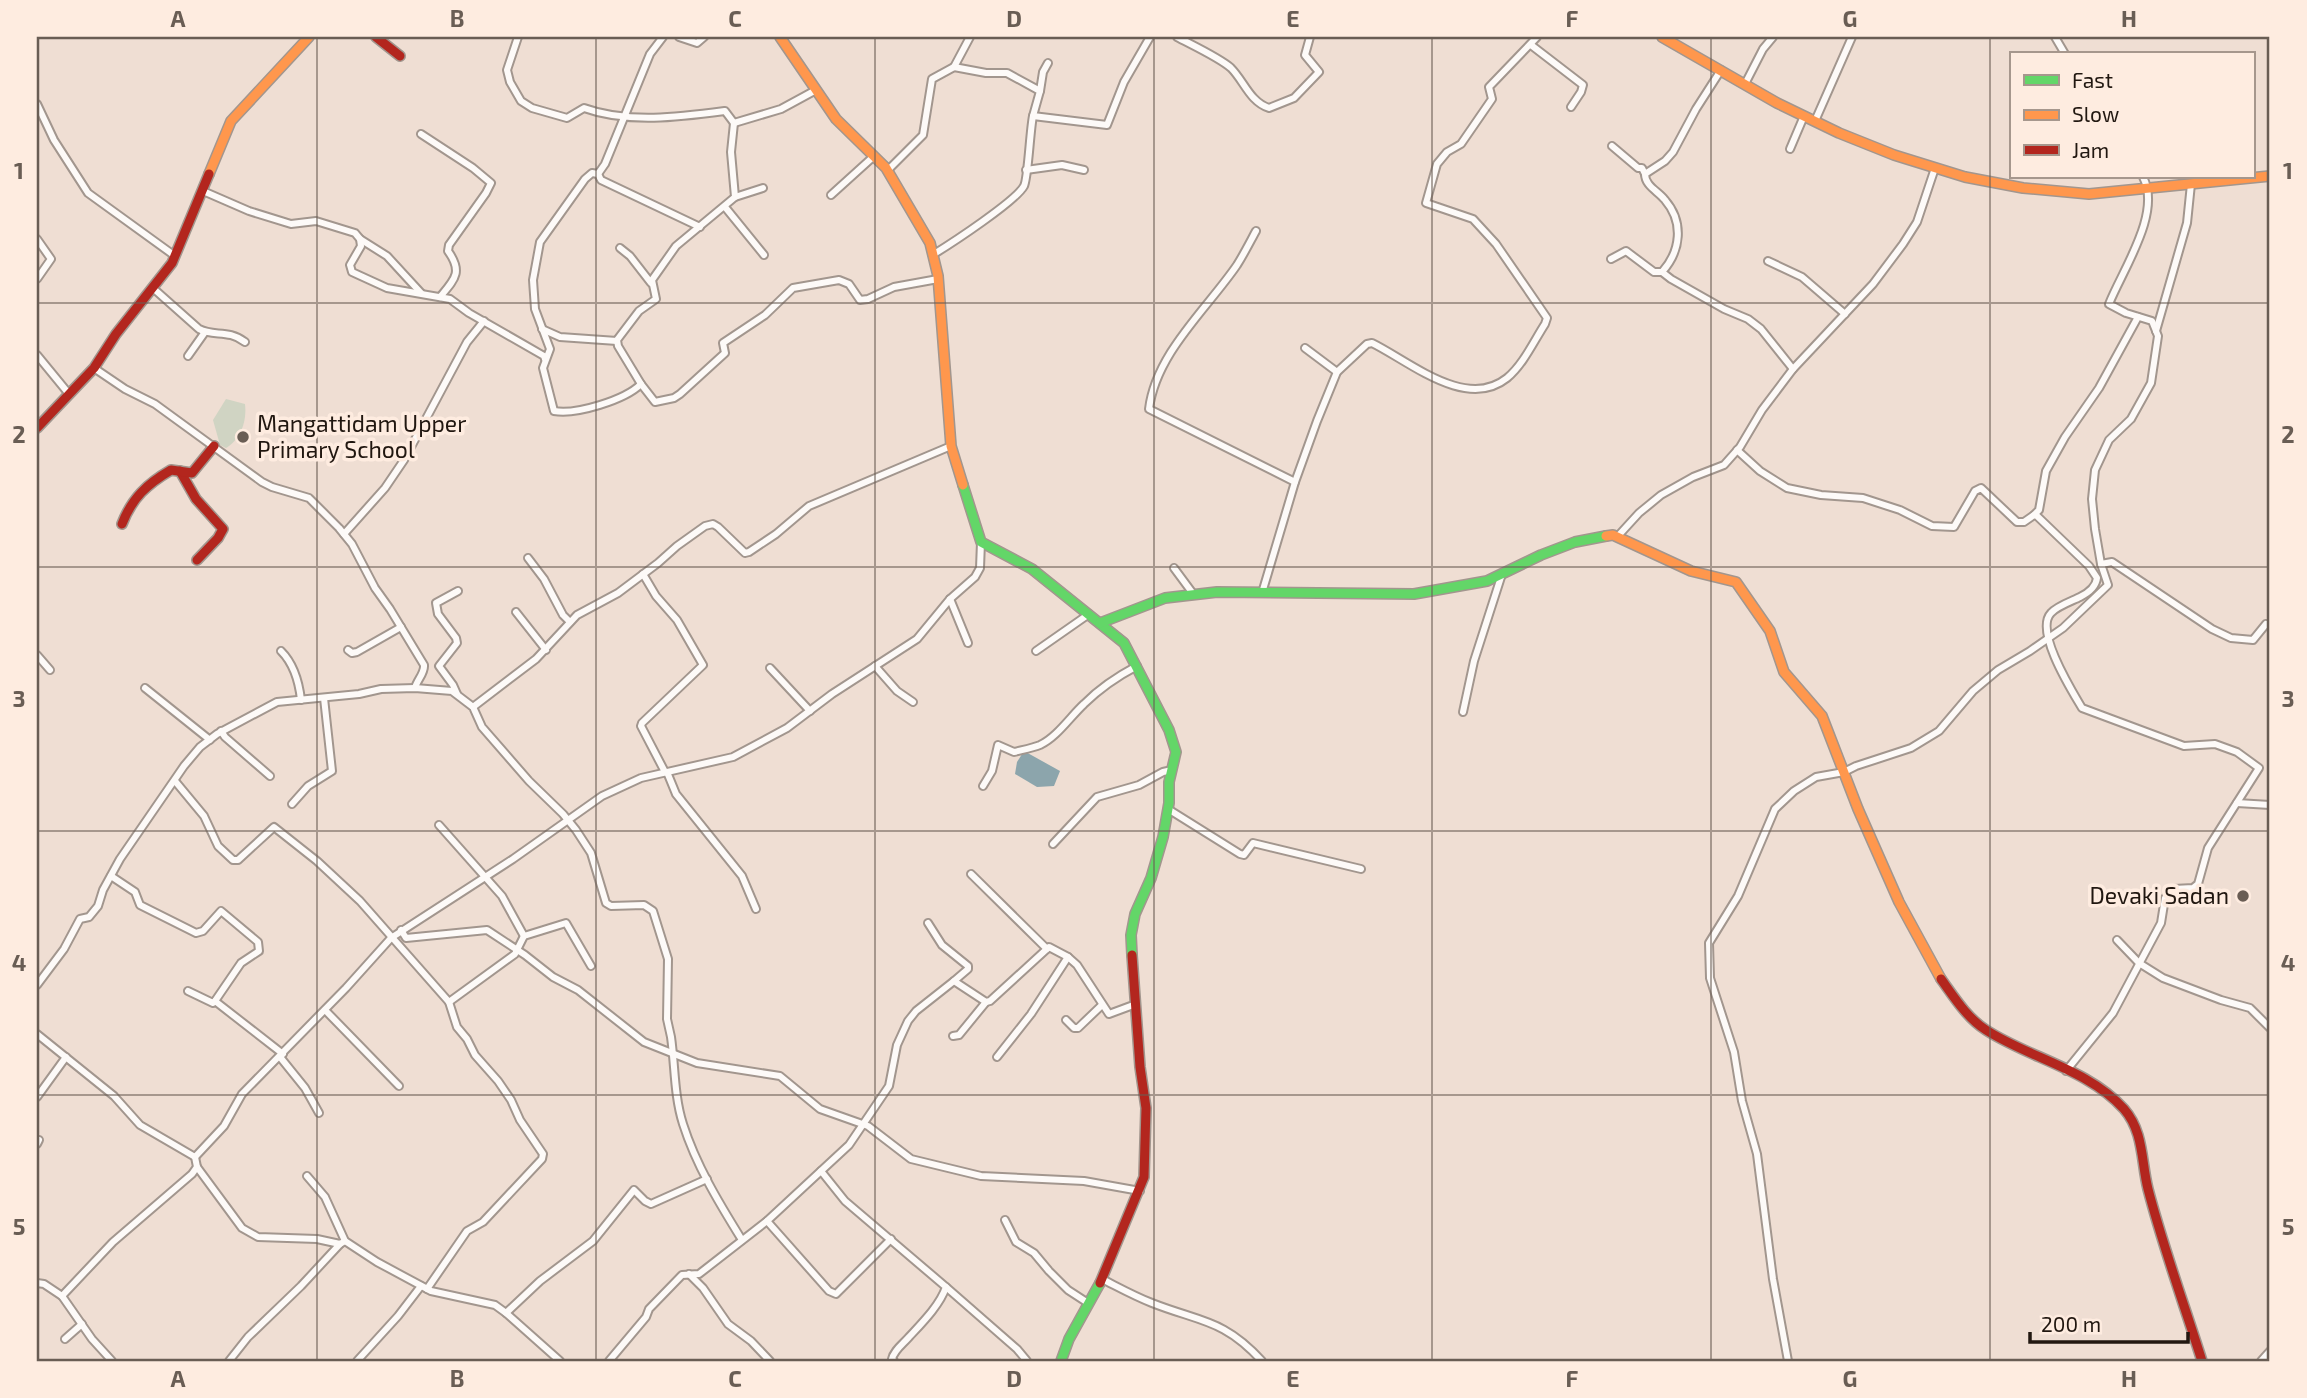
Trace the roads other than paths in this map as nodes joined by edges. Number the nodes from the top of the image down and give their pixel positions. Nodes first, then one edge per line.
1 (309, 37) edge
2 (376, 37) edge
3 (518, 37) edge
4 (663, 37) edge
5 (679, 37) edge
6 (704, 37) edge
7 (780, 37) edge
8 (970, 37) edge
9 (1150, 37) edge
10 (1177, 37) edge
11 (1310, 37) edge
12 (1537, 37) edge
13 (1662, 37) edge
14 (1773, 37) edge
15 (1852, 37) edge
16 (1531, 45) junction
17 (400, 56) dead end
18 (1048, 63) dead end
19 (954, 67) junction
20 (1721, 70) junction
21 (1745, 84) junction
22 (816, 90) junction
23 (1040, 91) junction
24 (37, 104) edge
25 (1571, 107) dead end
26 (1034, 116) junction
27 (1804, 116) junction
28 (623, 117) junction
29 (1815, 121) junction
30 (734, 123) junction
31 (421, 134) dead end
32 (1612, 146) dead end
33 (1790, 149) dead end
34 (873, 157) junction
35 (1935, 168) junction
36 (888, 170) junction
37 (1026, 170) junction
38 (1084, 170) dead end
39 (598, 174) junction
40 (1645, 174) junction
41 (2144, 178) edge
42 (2250, 178) edge
43 (2191, 184) junction
44 (763, 188) dead end
45 (2150, 190) junction
46 (202, 191) junction
47 (831, 195) dead end
48 (735, 197) junction
49 (725, 207) junction
50 (700, 227) junction
51 (1256, 231) dead end
52 (37, 239) edge
53 (360, 239) junction
54 (620, 248) dead end
55 (934, 254) junction
56 (764, 255) dead end
57 (174, 256) junction
58 (1611, 259) dead end
59 (1768, 261) dead end
60 (1662, 272) junction
61 (37, 279) edge
62 (938, 279) junction
63 (652, 283) junction
64 (154, 289) junction
65 (421, 294) junction
66 (439, 297) junction
67 (1845, 314) junction
68 (2138, 317) junction
69 (484, 321) junction
70 (542, 329) junction
71 (2156, 331) junction
72 (205, 332) junction
73 (617, 341) junction
74 (245, 342) dead end
75 (1305, 348) dead end
76 (37, 355) edge
77 (188, 356) dead end
78 (545, 359) junction
79 (94, 368) junction
80 (1793, 369) junction
81 (1337, 372) junction
82 (641, 384) junction
83 (69, 394) junction
84 (37, 428) edge
85 (214, 446) junction
86 (951, 446) junction
87 (1737, 450) junction
88 (180, 471) junction
89 (1295, 482) junction
90 (2035, 515) junction
91 (122, 524) dead end
92 (344, 534) junction
93 (1618, 536) junction
94 (981, 542) junction
95 (528, 558) dead end
96 (197, 560) dead end
97 (2101, 564) junction
98 (1174, 568) dead end
99 (643, 574) junction
100 (1502, 574) junction
101 (458, 591) dead end
102 (1262, 593) junction
103 (1194, 595) junction
104 (950, 599) junction
105 (516, 612) dead end
106 (1089, 614) junction
107 (570, 622) junction
108 (1100, 623) junction
109 (2266, 624) dead end
110 (401, 627) junction
111 (2049, 638) junction
112 (968, 643) dead end
113 (348, 650) dead end
114 (546, 650) junction
115 (281, 651) dead end
116 (1036, 651) dead end
117 (37, 655) edge
118 (875, 666) junction
119 (1137, 666) junction
120 (770, 668) dead end
121 (50, 670) dead end
122 (145, 688) dead end
123 (415, 688) junction
124 (457, 695) junction
125 (324, 698) junction
126 (301, 700) junction
127 (913, 702) dead end
128 (473, 707) junction
129 (810, 711) junction
130 (1463, 712) dead end
131 (221, 731) junction
132 (210, 740) junction
133 (1172, 770) junction
134 (666, 772) junction
135 (1844, 772) junction
136 (270, 776) dead end
137 (175, 780) junction
138 (983, 786) dead end
139 (2238, 803) junction
140 (292, 804) dead end
141 (2270, 805) edge
142 (1168, 809) junction
143 (570, 821) junction
144 (439, 825) dead end
145 (1053, 844) dead end
146 (1361, 869) dead end
147 (971, 873) dead end
148 (111, 876) junction
149 (484, 878) junction
150 (756, 909) dead end
151 (928, 923) dead end
152 (401, 930) junction
153 (524, 936) junction
154 (391, 938) junction
155 (2117, 940) dead end
156 (1047, 948) junction
157 (517, 949) junction
158 (1068, 957) junction
159 (2139, 963) junction
160 (591, 967) dead end
161 (954, 981) junction
162 (37, 985) edge
163 (188, 991) dead end
164 (215, 1001) junction
165 (449, 1002) junction
166 (986, 1002) junction
167 (1136, 1004) junction
168 (1102, 1005) junction
169 (325, 1010) junction
170 (1066, 1020) dead end
171 (2270, 1028) edge
172 (37, 1034) edge
173 (953, 1036) dead end
174 (674, 1054) junction
175 (281, 1056) junction
176 (65, 1057) junction
177 (997, 1057) dead end
178 (2066, 1071) junction
179 (399, 1086) dead end
180 (37, 1097) edge
181 (319, 1113) dead end
182 (863, 1124) junction
183 (195, 1157) junction
184 (197, 1167) junction
185 (821, 1171) junction
186 (307, 1176) dead end
187 (707, 1179) junction
188 (1140, 1191) junction
189 (1005, 1220) dead end
190 (767, 1221) junction
191 (891, 1239) junction
192 (742, 1240) junction
193 (342, 1242) junction
194 (689, 1274) junction
195 (1101, 1279) junction
196 (37, 1283) edge
197 (946, 1287) junction
198 (424, 1288) junction
199 (62, 1296) junction
200 (1088, 1303) junction
201 (506, 1313) junction
202 (82, 1324) junction
203 (65, 1339) dead end
204 (2270, 1350) edge
205 (112, 1361) edge
206 (229, 1361) edge
207 (357, 1361) edge
208 (560, 1361) edge
209 (609, 1361) edge
210 (770, 1361) edge
211 (891, 1361) edge
212 (1027, 1361) edge
213 (1061, 1361) edge
214 (1262, 1361) edge
215 (1788, 1361) edge
216 (2202, 1361) edge
217 (2261, 1361) edge

1 - 46 main road
2 - 17 main road
3 - 28 street
4 - 28 street
5 - 6 street
7 - 22 main road
8 - 19 street
9 - 26 street
10 - 11 street
12 - 16 street
13 - 20 main road
14 - 21 street
15 - 29 street
16 - 25 street
16 - 81 street
18 - 23 street
19 - 23 street
19 - 36 street
20 - 21 main road
20 - 40 street
21 - 27 main road
22 - 30 street
22 - 34 main road
23 - 26 street
24 - 57 street
26 - 37 street
27 - 29 main road
27 - 33 street
28 - 30 street
28 - 39 street
29 - 35 main road
30 - 48 street
31 - 66 street
32 - 40 street
34 - 36 main road
34 - 47 street
35 - 45 main road
35 - 67 street
36 - 55 main road
37 - 38 street
37 - 55 street
39 - 50 street
39 - 70 street
40 - 60 street
41 - 45 street
42 - 43 main road
43 - 45 main road
43 - 71 street
44 - 48 street
45 - 68 street
46 - 53 street
46 - 57 main road
48 - 49 street
49 - 50 street
49 - 56 street
50 - 63 street
51 - 89 street
52 - 61 street
53 - 65 street
53 - 65 street
54 - 63 street
55 - 62 main road
57 - 64 main road
58 - 60 street
59 - 67 street
60 - 80 street
62 - 82 street
62 - 86 main road
63 - 73 street
64 - 72 street
64 - 79 main road
65 - 66 street
66 - 69 street
67 - 80 street
68 - 71 street
68 - 90 street
69 - 78 street
69 - 92 street
70 - 73 street
70 - 78 street
71 - 97 street
72 - 74 street
72 - 77 street
73 - 82 street
75 - 81 street
76 - 83 street
78 - 82 street
79 - 83 main road
79 - 85 street
80 - 87 street
81 - 89 street
83 - 84 main road
85 - 88 main road
85 - 92 street
86 - 94 main road
86 - 99 street
87 - 90 street
87 - 93 street
88 - 91 main road
88 - 96 main road
89 - 102 street
90 - 111 street
92 - 110 street
93 - 100 main road
93 - 135 main road
94 - 104 street
94 - 106 main road
95 - 107 street
97 - 109 street
97 - 111 street
98 - 103 street
99 - 107 street
99 - 134 street
100 - 102 main road
100 - 130 street
101 - 124 street
102 - 103 main road
103 - 108 main road
104 - 112 street
104 - 118 street
105 - 114 street
106 - 108 main road
106 - 116 street
107 - 114 street
108 - 119 main road
110 - 113 street
110 - 123 street
111 - 135 street
111 - 139 street
114 - 128 street
115 - 126 street
117 - 121 street
118 - 127 street
118 - 129 street
119 - 133 main road
119 - 138 street
120 - 129 street
122 - 132 street
123 - 124 street
123 - 125 street
124 - 128 street
125 - 126 street
125 - 140 street
126 - 131 street
128 - 143 street
129 - 134 street
131 - 132 street
131 - 136 street
132 - 137 street
133 - 142 main road
133 - 145 street
134 - 143 street
134 - 150 street
135 - 178 main road
135 - 215 street
137 - 148 street
137 - 154 street
139 - 141 street
139 - 159 street
142 - 146 street
142 - 167 main road
143 - 149 street
143 - 174 street
144 - 149 street
147 - 156 street
148 - 162 street
148 - 164 street
149 - 152 street
149 - 153 street
151 - 161 street
152 - 154 street
152 - 157 street
153 - 157 street
153 - 160 street
154 - 165 street
154 - 169 street
155 - 159 street
156 - 158 street
156 - 166 street
157 - 165 street
157 - 174 street
158 - 168 street
158 - 177 street
159 - 171 street
159 - 178 street
161 - 166 street
161 - 182 street
163 - 164 street
164 - 175 street
165 - 198 street
166 - 173 street
167 - 168 street
167 - 188 main road
168 - 170 street
169 - 175 street
169 - 179 street
172 - 176 street
174 - 182 street
174 - 187 street
175 - 181 street
175 - 183 street
176 - 180 street
176 - 183 street
178 - 216 main road
182 - 185 street
182 - 188 street
183 - 184 street
184 - 193 street
184 - 199 street
185 - 190 street
185 - 191 street
186 - 193 street
187 - 192 street
187 - 201 street
188 - 195 main road
189 - 200 street
190 - 191 street
190 - 192 street
191 - 197 street
192 - 194 street
193 - 198 street
193 - 206 street
194 - 209 street
194 - 210 street
195 - 200 main road
195 - 214 street
196 - 199 street
197 - 211 street
197 - 212 street
198 - 201 street
198 - 207 street
199 - 202 street
200 - 213 main road
201 - 208 street
202 - 203 street
202 - 205 street
204 - 217 street

